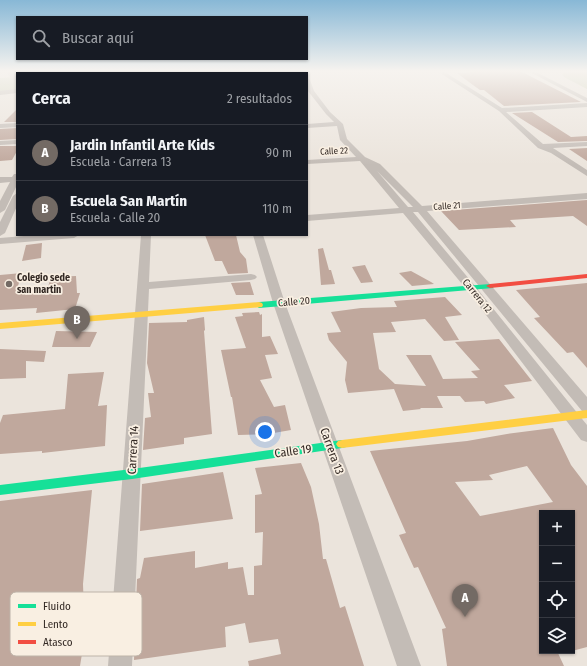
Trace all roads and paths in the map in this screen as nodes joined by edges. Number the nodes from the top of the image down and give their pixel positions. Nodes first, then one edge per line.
1 (320, 102) edge
2 (489, 102) edge
3 (587, 105) edge
4 (502, 110) junction
5 (340, 124) junction
6 (16, 125) edge
7 (0, 126) edge
8 (308, 126) edge
9 (16, 142) edge
10 (0, 143) edge
11 (587, 144) edge
12 (541, 146) junction
13 (363, 159) junction
14 (308, 162) edge
15 (587, 174) edge
16 (16, 178) edge
17 (0, 180) edge
18 (587, 183) edge
19 (587, 196) edge
20 (16, 198) edge
21 (419, 208) junction
22 (404, 209) junction
23 (0, 210) edge
24 (308, 218) edge
25 (0, 233) edge
26 (62, 236) edge
27 (146, 236) edge
28 (258, 236) edge
29 (0, 241) edge
30 (587, 276) edge
31 (251, 277) dead end
32 (143, 286) junction
33 (484, 286) junction
34 (471, 288) junction
35 (279, 303) junction
36 (140, 315) junction
37 (0, 326) edge
38 (587, 407) edge
39 (587, 414) edge
40 (571, 417) junction
41 (587, 436) edge
42 (330, 446) junction
43 (132, 474) junction
44 (0, 490) edge
45 (125, 592) edge
46 (121, 656) edge
47 (120, 666) edge
48 (409, 666) edge

1 - 5 street, Carrera 12
2 - 4 street
3 - 4 street
4 - 12 street
5 - 8 street
5 - 13 street, Carrera 12
6 - 7 street
9 - 10 street
11 - 12 street
12 - 15 street
12 - 18 street
13 - 14 street, Calle 22
13 - 21 street, Carrera 12
13 - 22 street, Carrera 12
16 - 17 street
16 - 23 street
19 - 21 street, Calle 21
20 - 25 street
21 - 22 street, Calle 21
21 - 33 street, Carrera 12
22 - 24 street, Calle 21
22 - 34 street, Carrera 12
26 - 29 street
27 - 32 street, Carrera 14
28 - 35 street, Carrera 13
30 - 33 street, Calle 20
31 - 32 street
32 - 36 street, Carrera 14
33 - 34 street, Calle 20
33 - 38 street, Carrera 12
34 - 35 street, Calle 20
34 - 40 street, Carrera 12
35 - 36 street, Calle 20
35 - 42 street, Carrera 13
36 - 37 street, Calle 20
36 - 43 street, Carrera 14
39 - 40 street, Calle 19
40 - 41 street, Carrera 12
40 - 42 street, Calle 19
42 - 43 street, Calle 19
42 - 48 street, Carrera 13
43 - 44 street, Calle 19
43 - 45 street, Carrera 14
46 - 47 street, Carrera 14

